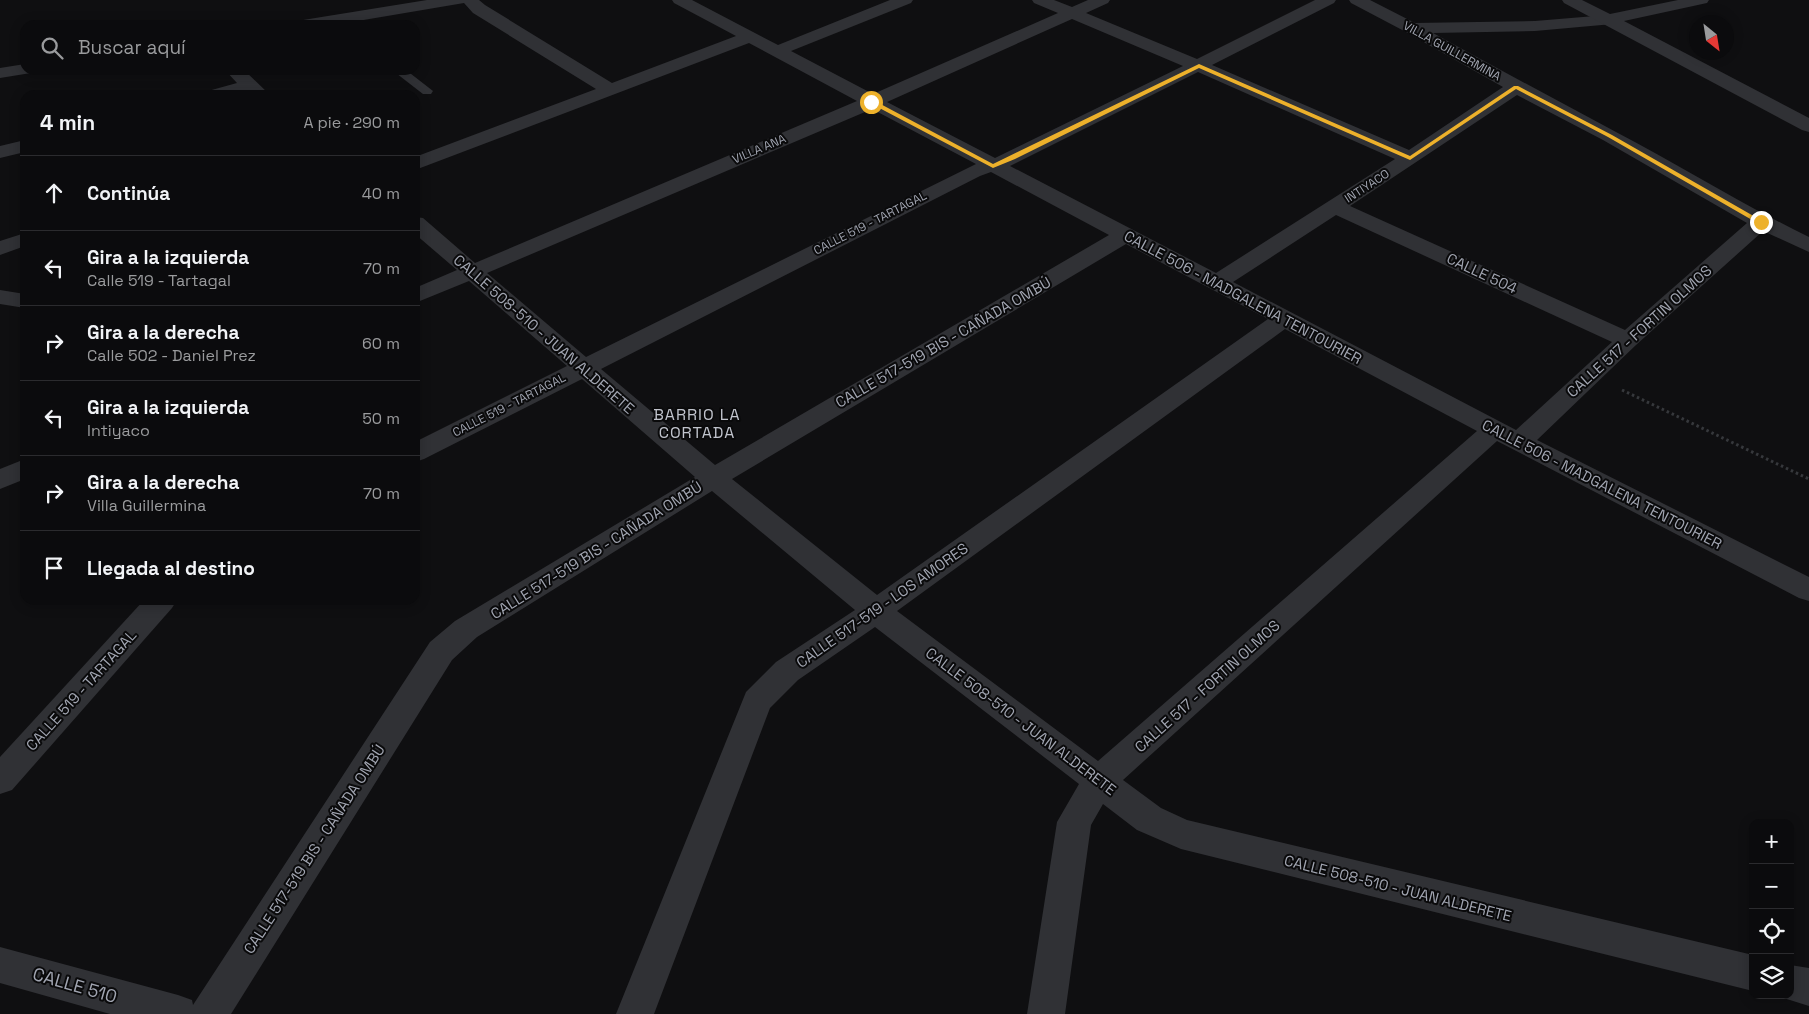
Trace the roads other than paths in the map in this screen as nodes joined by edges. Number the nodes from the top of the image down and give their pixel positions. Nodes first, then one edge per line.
1 (458, 0) edge
2 (470, 0) edge
3 (680, 0) edge
4 (905, 0) edge
5 (1040, 0) edge
6 (1102, 0) edge
7 (1328, 0) edge
8 (1358, 0) edge
9 (1570, 0) edge
10 (1701, 0) edge
11 (1073, 14) junction
12 (353, 20) edge
13 (1607, 20) junction
14 (1412, 28) junction
15 (750, 36) junction
16 (777, 51) junction
17 (1199, 66) junction
18 (20, 70) edge
19 (0, 73) edge
20 (239, 75) edge
21 (405, 75) edge
22 (1516, 87) junction
23 (255, 90) edge
24 (610, 90) junction
25 (427, 91) dead end
26 (871, 102) junction
27 (1809, 126) edge
28 (20, 147) edge
29 (0, 152) edge
30 (1410, 158) junction
31 (420, 162) edge
32 (993, 166) junction
33 (1336, 207) junction
34 (1761, 222) junction
35 (420, 227) edge
36 (1125, 235) junction
37 (20, 241) edge
38 (1809, 245) edge
39 (0, 248) edge
40 (472, 272) junction
41 (1216, 282) junction
42 (420, 294) edge
43 (0, 297) edge
44 (20, 300) edge
45 (1285, 318) junction
46 (1628, 340) junction
47 (583, 368) junction
48 (1507, 436) junction
49 (420, 450) edge
50 (20, 470) edge
51 (713, 478) junction
52 (0, 480) edge
53 (1809, 590) edge
54 (158, 605) edge
55 (876, 611) junction
56 (0, 780) edge
57 (1099, 781) junction
58 (0, 964) edge
59 (1749, 973) edge
60 (1794, 983) edge
61 (1809, 987) edge
62 (178, 1014) edge
63 (209, 1014) edge
64 (635, 1014) edge
65 (1046, 1014) edge

1 - 12 street
2 - 24 street
3 - 15 street, CALLE 506 - MADGALENA TENTOURIER
4 - 16 street
5 - 11 street
6 - 11 street, VILLA ANA
7 - 17 street, CALLE 519 - TARTAGAL
8 - 14 street, VILLA GUILLERMINA
9 - 13 street
10 - 13 street
11 - 17 street
11 - 26 street, VILLA ANA
13 - 14 street
13 - 27 street
14 - 22 street, VILLA GUILLERMINA
15 - 16 street, CALLE 506 - MADGALENA TENTOURIER
15 - 24 street
16 - 26 street, CALLE 506 - MADGALENA TENTOURIER
17 - 30 street
17 - 32 street, CALLE 519 - TARTAGAL
18 - 19 street
20 - 23 street
21 - 25 lane
22 - 30 street, INTIYACO
22 - 34 street, VILLA GUILLERMINA
24 - 31 street
26 - 32 street, CALLE 506 - MADGALENA TENTOURIER
26 - 40 street, VILLA ANA
28 - 29 street
30 - 33 street, INTIYACO
32 - 36 street, CALLE 506 - MADGALENA TENTOURIER
32 - 47 street, CALLE 519 - TARTAGAL
33 - 41 street, INTIYACO
33 - 46 street, CALLE 504
34 - 38 street, VILLA GUILLERMINA
34 - 46 street, CALLE 517 - FORTIN OLMOS
35 - 40 street, CALLE 508-510 - JUAN ALDERETE
36 - 41 street, CALLE 506 - MADGALENA TENTOURIER
36 - 51 street, CALLE 517-519 BIS - CAÑADA OMBÚ
37 - 39 street
40 - 42 street, VILLA ANA
40 - 47 street, CALLE 508-510 - JUAN ALDERETE
41 - 45 street, CALLE 506 - MADGALENA TENTOURIER
43 - 44 street
45 - 48 street, CALLE 506 - MADGALENA TENTOURIER
45 - 55 street, CALLE 517-519 - LOS AMORES
46 - 48 street, CALLE 517 - FORTIN OLMOS
47 - 49 street, CALLE 519 - TARTAGAL
47 - 51 street, CALLE 508-510 - JUAN ALDERETE
48 - 53 street, CALLE 506 - MADGALENA TENTOURIER
48 - 57 street, CALLE 517 - FORTIN OLMOS
50 - 52 street
51 - 55 street, CALLE 508-510 - JUAN ALDERETE
51 - 63 street, CALLE 517-519 BIS - CAÑADA OMBÚ
54 - 56 street, CALLE 519 - TARTAGAL
55 - 57 street, CALLE 508-510 - JUAN ALDERETE
55 - 64 street, CALLE 517-519 - LOS AMORES
57 - 59 street, CALLE 508-510 - JUAN ALDERETE
57 - 65 street, CALLE 517 - FORTIN OLMOS
58 - 62 street, CALLE 510
60 - 61 street

